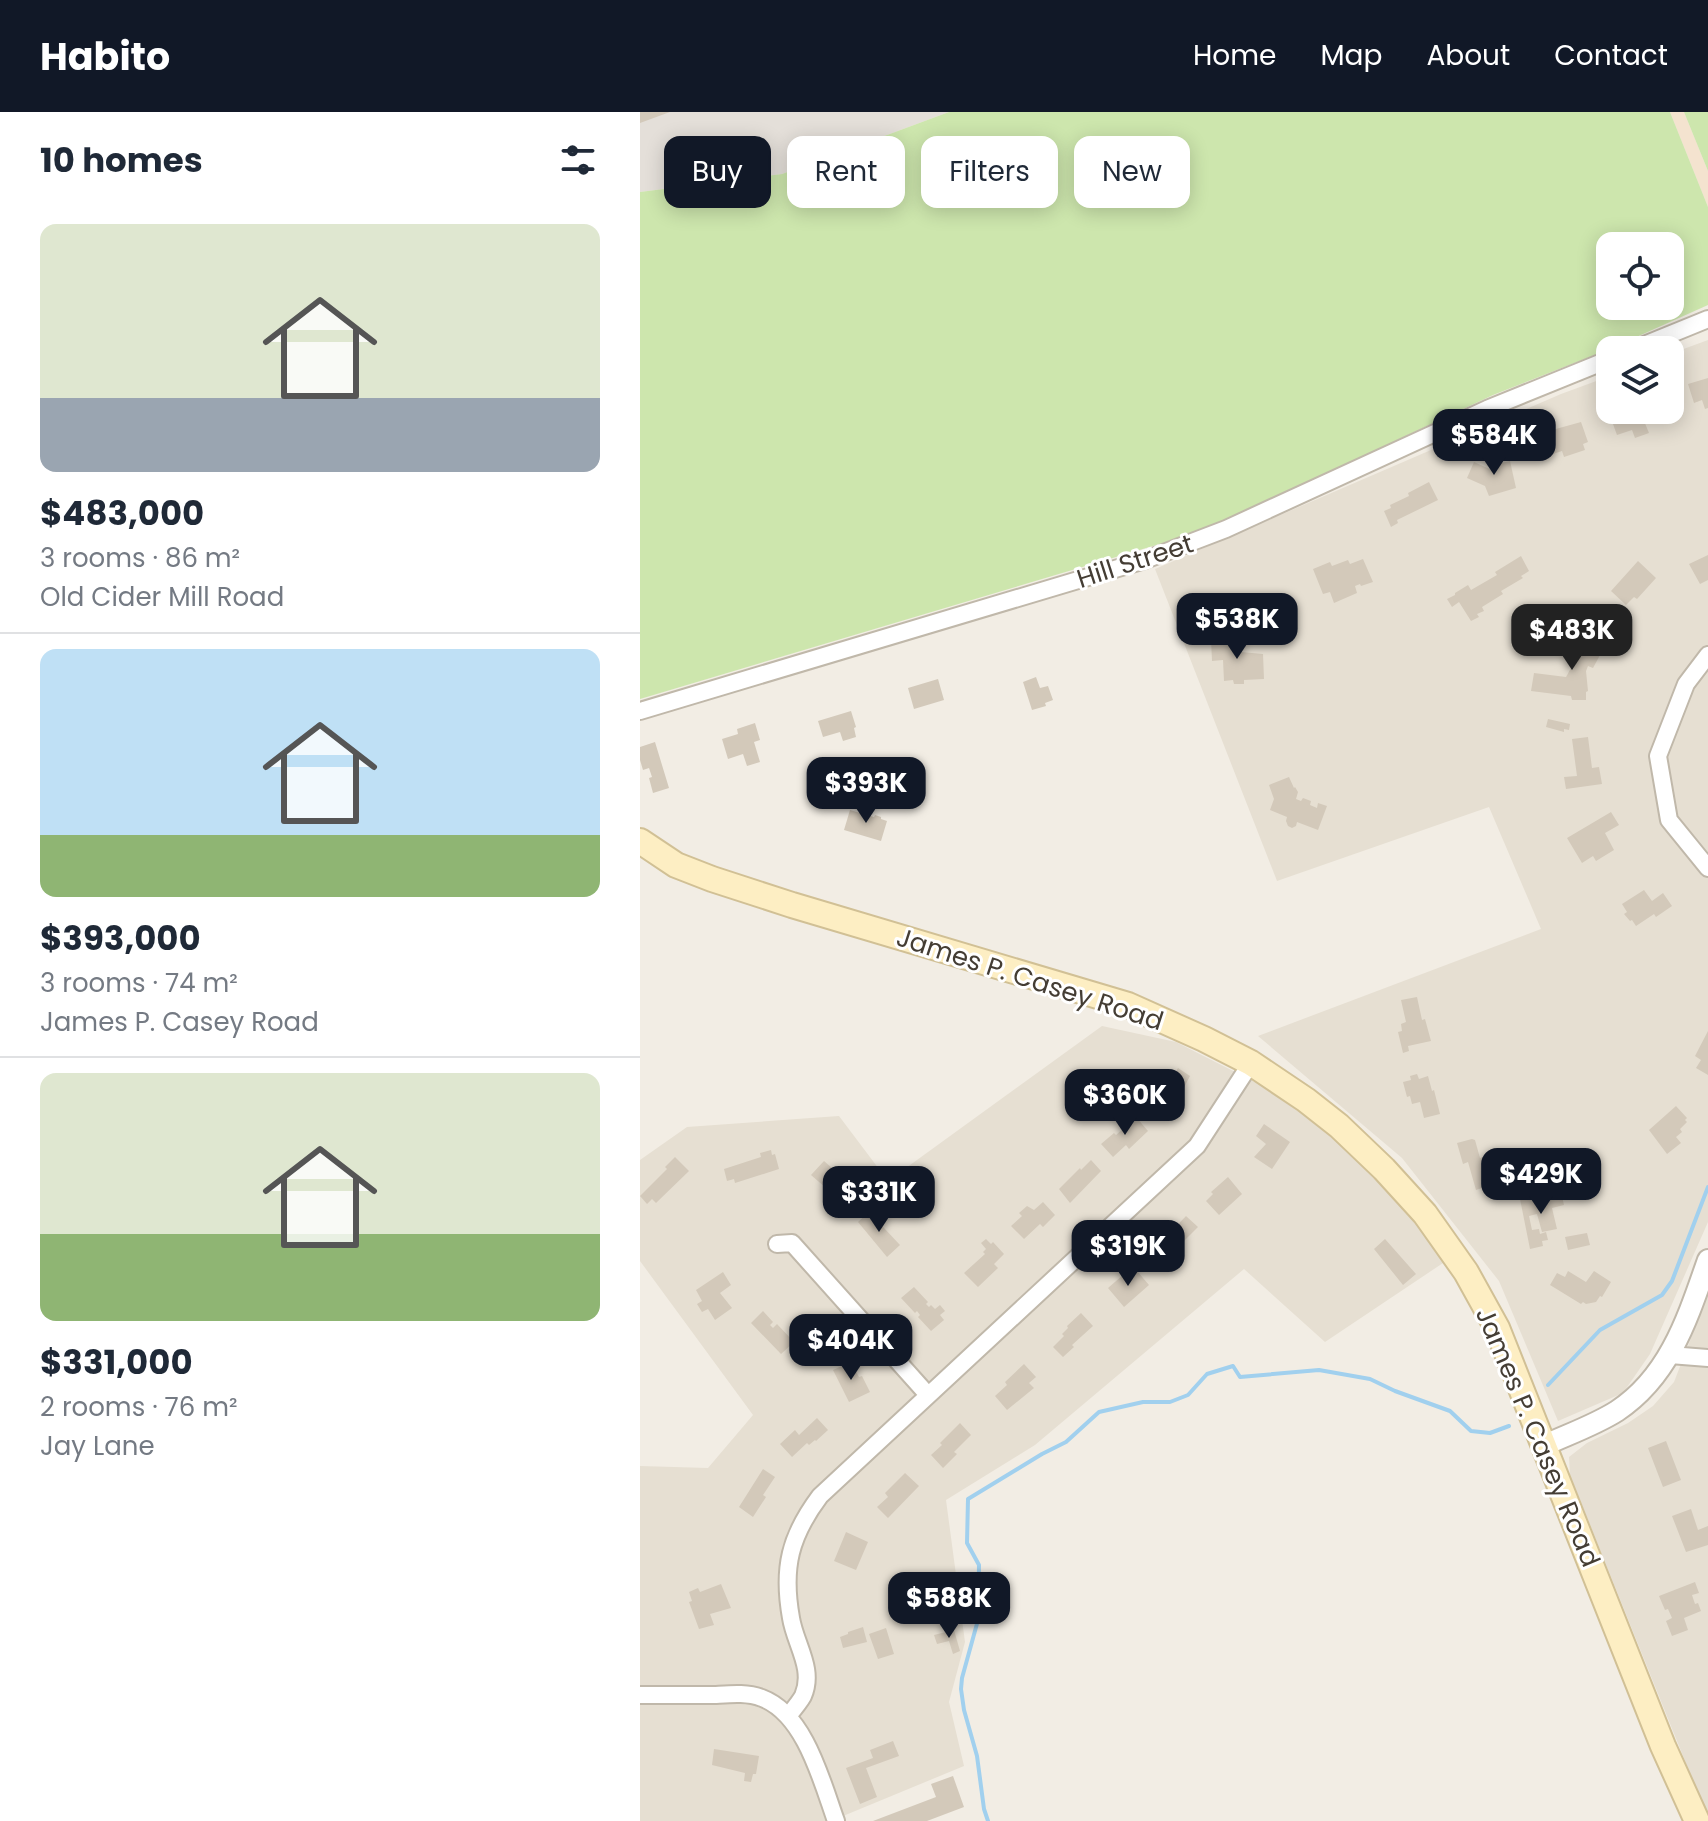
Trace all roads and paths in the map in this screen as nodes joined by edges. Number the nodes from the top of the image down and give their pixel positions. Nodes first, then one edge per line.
1 (1708, 319) edge
2 (1666, 336) edge
3 (1596, 365) edge
4 (1708, 655) edge
5 (640, 711) edge
6 (640, 841) edge
7 (1708, 868) edge
8 (1251, 1063) junction
9 (777, 1244) dead end
10 (1708, 1260) edge
11 (1670, 1355) junction
12 (1708, 1358) edge
13 (928, 1395) junction
14 (1545, 1445) junction
15 (640, 1695) edge
16 (788, 1716) junction
17 (836, 1821) edge
18 (1697, 1821) edge

1 - 2 street
3 - 5 street, Hill Street
4 - 7 street
6 - 8 main road, James P. Casey Road
8 - 13 street
8 - 14 main road, James P. Casey Road
9 - 13 street
10 - 11 street
11 - 12 street
11 - 14 street
13 - 16 street
14 - 18 main road, James P. Casey Road
15 - 16 street
16 - 17 street

